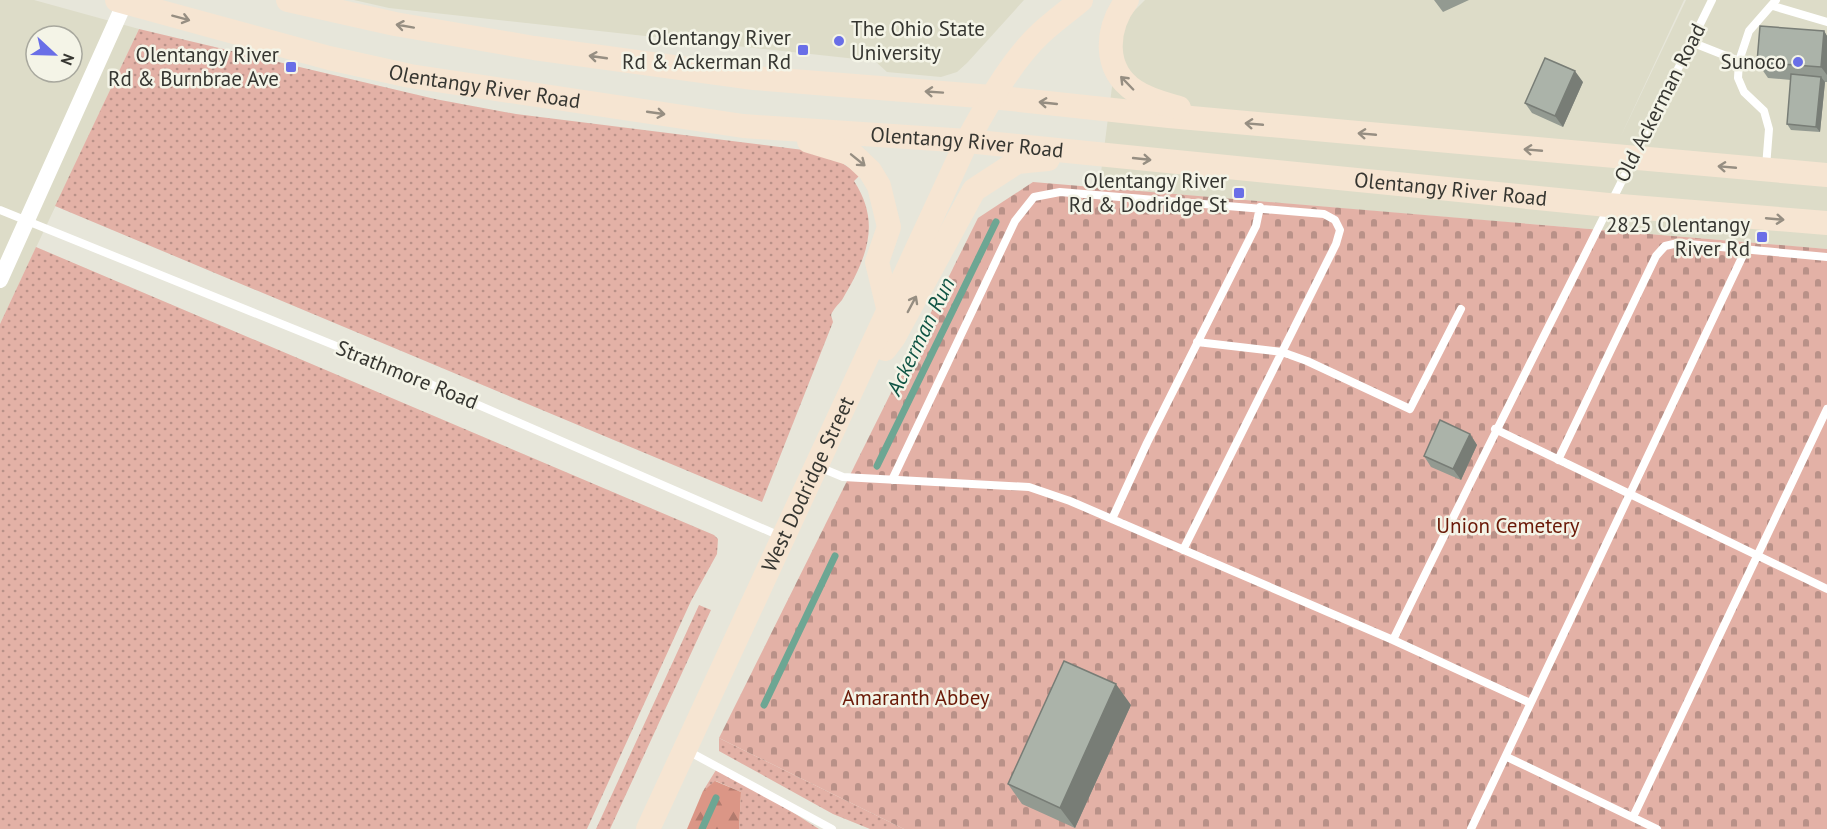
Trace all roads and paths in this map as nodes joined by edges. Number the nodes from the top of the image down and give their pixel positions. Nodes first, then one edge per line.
1 (288, 0) edge
2 (1081, 0) edge
3 (1127, 0) edge
4 (1712, 0) edge
5 (123, 1) edge
6 (1775, 3) edge
7 (1827, 22) edge
8 (1691, 42) junction
9 (1739, 61) junction
10 (992, 97) junction
11 (1219, 120) junction
12 (743, 126) junction
13 (967, 141) junction
14 (1083, 153) junction
15 (1634, 159) junction
16 (1766, 170) junction
17 (1827, 175) edge
18 (1608, 205) junction
19 (1260, 207) junction
20 (0, 210) edge
21 (28, 220) junction
22 (1827, 223) edge
23 (1746, 249) junction
24 (1827, 256) edge
25 (0, 280) edge
26 (1461, 309) dead end
27 (889, 312) junction
28 (1197, 342) junction
29 (1282, 352) junction
30 (854, 385) junction
31 (1827, 409) edge
32 (1495, 429) junction
33 (1558, 460) junction
34 (816, 465) junction
35 (891, 480) junction
36 (1629, 495) junction
37 (1112, 519) junction
38 (783, 538) junction
39 (1183, 550) junction
40 (1758, 556) junction
41 (1827, 589) edge
42 (1393, 640) junction
43 (1530, 704) junction
44 (685, 749) junction
45 (1507, 756) junction
46 (1633, 817) junction
47 (648, 829) edge
48 (832, 829) edge
49 (1471, 829) edge
50 (1657, 829) edge

10 -> 1 main road
2 - 10 main road, West Dodridge Street
11 -> 3 main road
4 - 8 lane, Old Ackerman Road
5 -> 12 main road, Olentangy River Road
5 - 21 street
6 - 7 lane
6 - 9 lane
8 - 9 lane
8 - 15 lane, Old Ackerman Road
9 - 16 lane
11 -> 10 main road
10 - 13 main road, West Dodridge Street
15 -> 11 main road
12 - 13 main road, Olentangy River Road
12 -> 27 main road
13 - 14 main road, Olentangy River Road
13 - 27 main road, West Dodridge Street
14 -> 18 main road, Olentangy River Road
30 -> 14 main road
16 -> 15 main road
15 - 18 lane, Old Ackerman Road
16 - 17 main road
18 -> 22 main road, Olentangy River Road
18 - 32 lane, Old Ackerman Road
19 - 28 lane
19 - 29 lane
19 - 35 lane
20 - 21 lane, Strathmore Road
21 - 25 street
21 - 38 lane, Strathmore Road
23 - 24 lane
23 - 33 lane
23 - 36 lane
26 - 29 lane
27 - 30 main road, West Dodridge Street
28 - 29 lane
28 - 37 lane
29 - 39 lane
30 - 34 main road, West Dodridge Street
31 - 40 lane
32 - 33 lane
32 - 42 lane, Old Ackerman Road
33 - 36 lane
34 - 35 lane
34 - 38 main road, West Dodridge Street
35 - 37 lane
36 - 40 lane
36 - 43 lane
37 - 39 lane
38 - 44 main road, West Dodridge Street
39 - 42 lane
40 - 41 lane
40 - 46 lane
42 - 43 lane
43 - 45 lane
44 - 47 main road, West Dodridge Street
44 - 48 lane
45 - 46 lane
45 - 49 lane
46 - 50 lane

